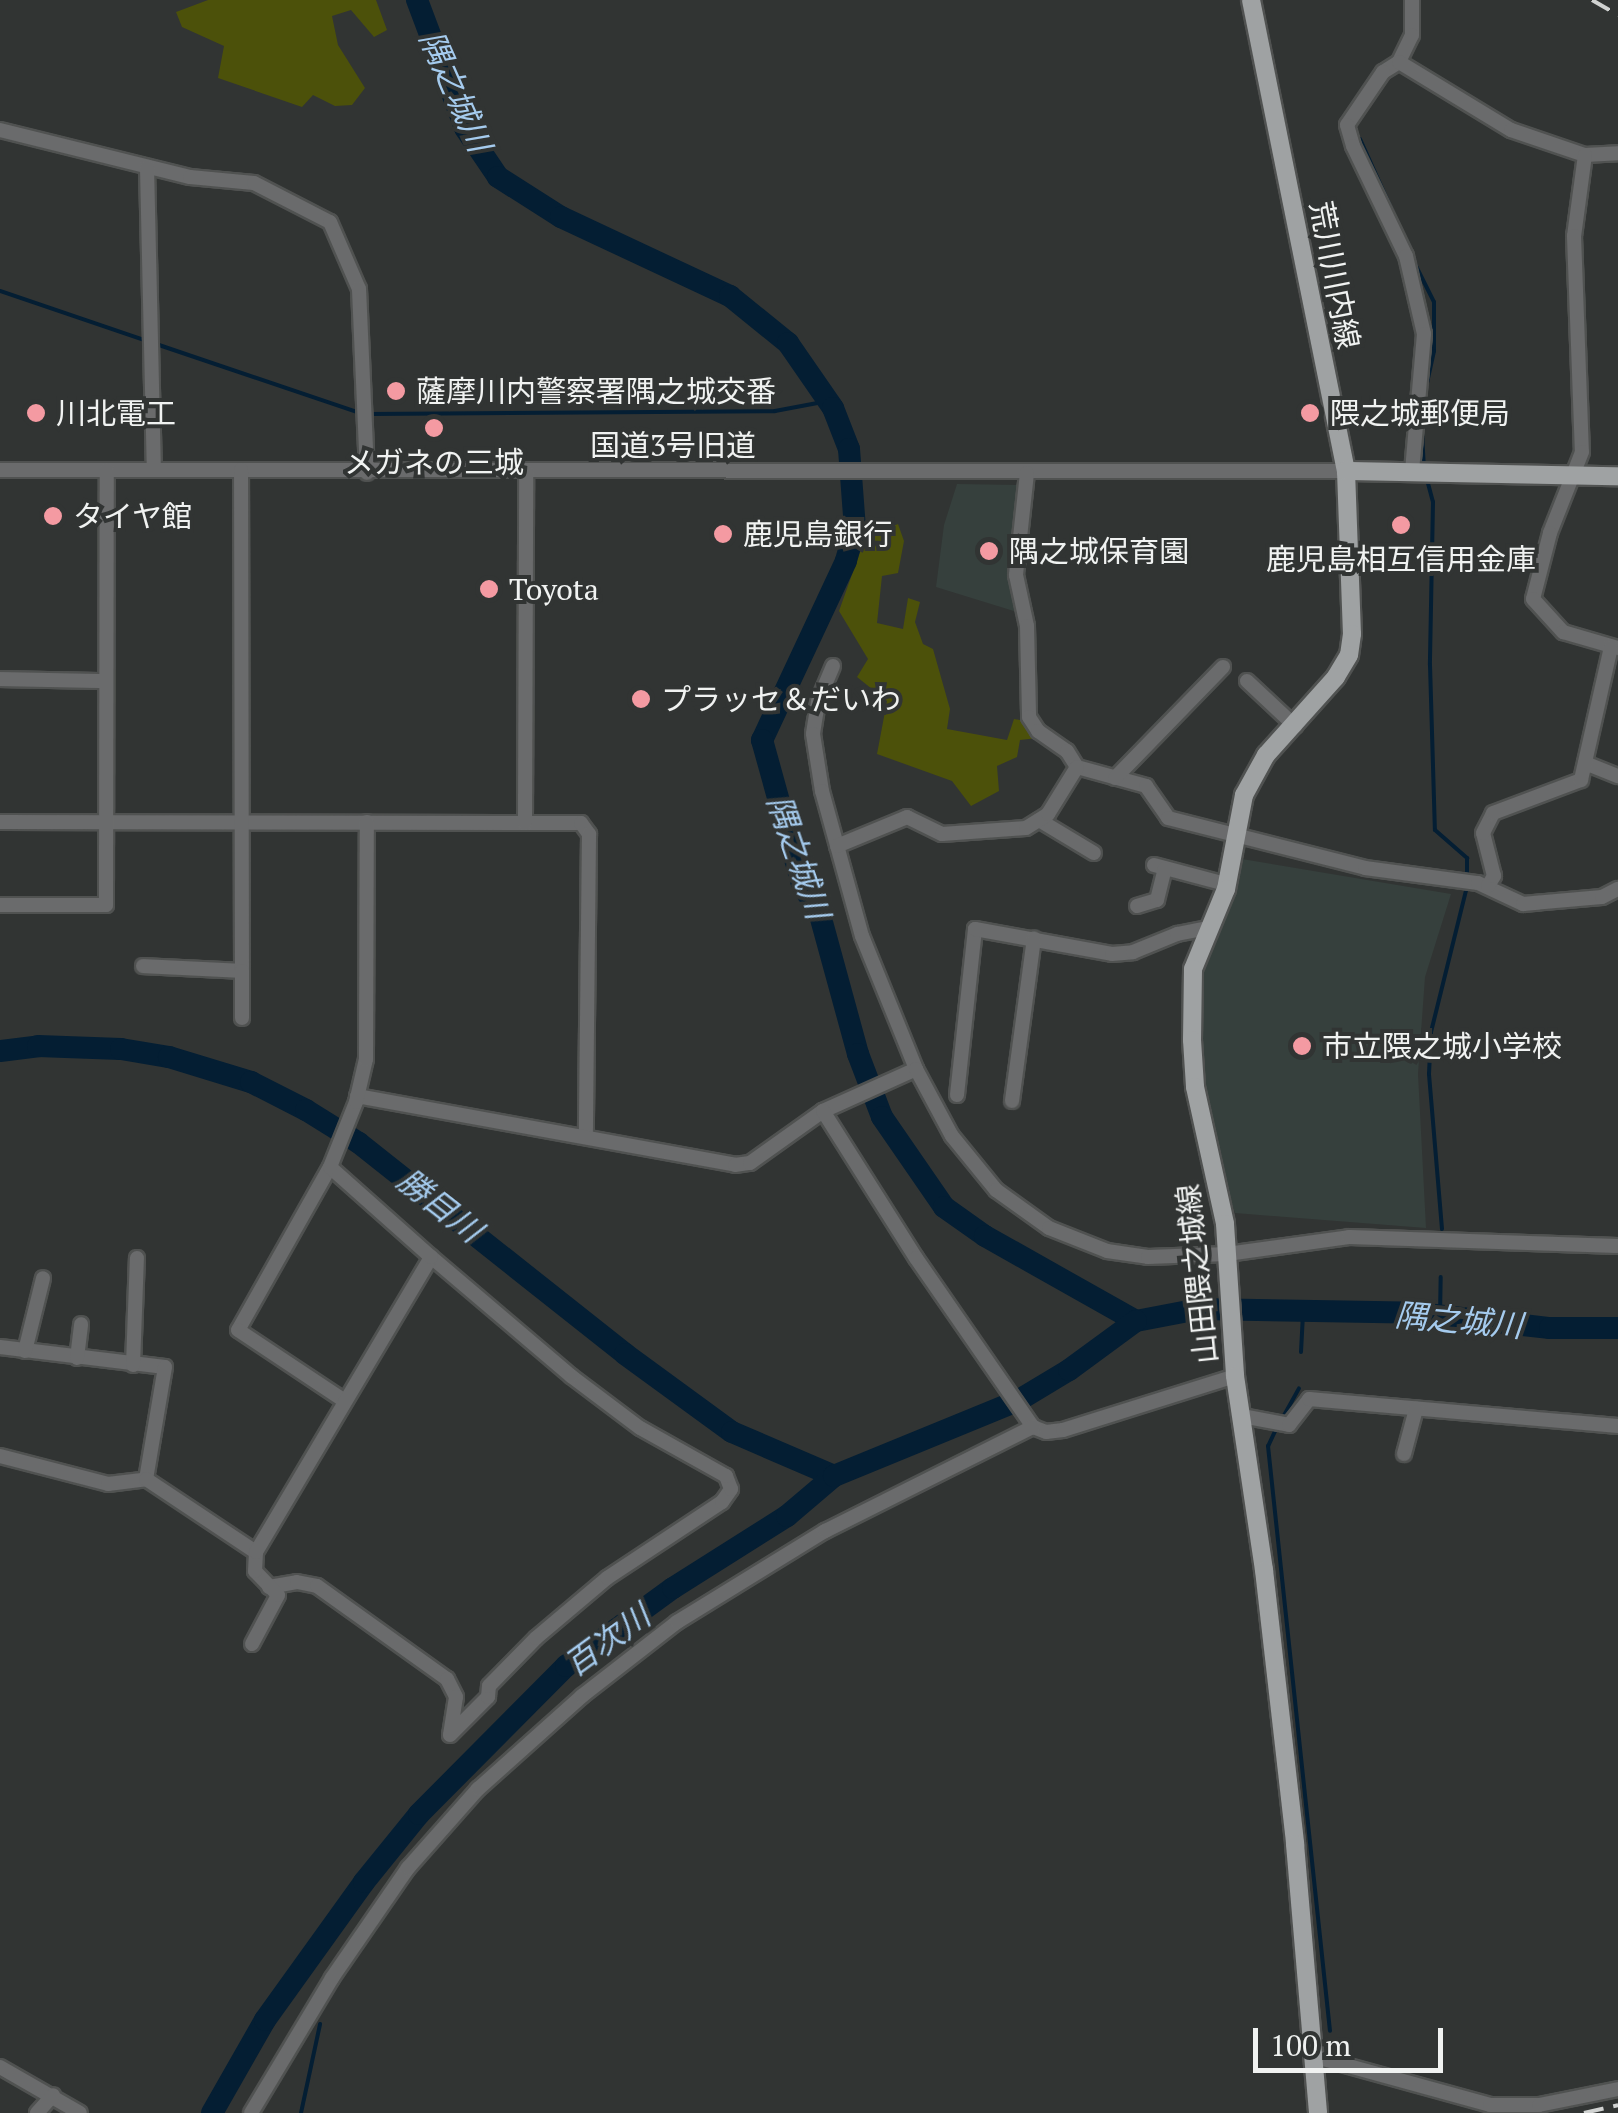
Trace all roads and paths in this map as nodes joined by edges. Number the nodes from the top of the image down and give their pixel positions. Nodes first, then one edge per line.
1 (1250, 0) edge
2 (1412, 0) edge
3 (1399, 62) junction
4 (0, 130) edge
5 (1618, 152) edge
6 (1585, 155) junction
7 (146, 167) junction
8 (0, 470) edge
9 (107, 470) junction
10 (154, 470) junction
11 (240, 470) junction
12 (368, 472) junction
13 (526, 472) junction
14 (1027, 472) junction
15 (1346, 472) junction
16 (1420, 472) junction
17 (1574, 475) junction
18 (1618, 476) edge
19 (1615, 648) edge
20 (833, 666) dead end
21 (1224, 667) dead end
22 (0, 679) edge
23 (1247, 681) dead end
24 (104, 682) junction
25 (1295, 726) junction
26 (1585, 763) junction
27 (1076, 767) junction
28 (1618, 776) edge
29 (1115, 778) junction
30 (1039, 820) junction
31 (105, 821) junction
32 (0, 822) edge
33 (240, 822) junction
34 (367, 822) junction
35 (525, 823) junction
36 (1233, 836) junction
37 (1076, 842) junction
38 (837, 846) junction
39 (1094, 852) dead end
40 (1074, 858) dead end
41 (1226, 884) junction
42 (1476, 884) junction
43 (1618, 889) edge
44 (0, 905) edge
45 (1137, 906) dead end
46 (1208, 928) junction
47 (1034, 938) junction
48 (143, 966) dead end
49 (242, 970) junction
50 (242, 1018) dead end
51 (913, 1071) junction
52 (957, 1095) dead end
53 (357, 1099) junction
54 (1012, 1101) dead end
55 (823, 1111) junction
56 (586, 1137) junction
57 (332, 1164) junction
58 (1618, 1246) edge
59 (431, 1257) junction
60 (137, 1258) dead end
61 (1227, 1258) junction
62 (43, 1278) dead end
63 (81, 1324) dead end
64 (0, 1347) edge
65 (24, 1351) junction
66 (76, 1358) junction
67 (132, 1365) junction
68 (1235, 1369) junction
69 (345, 1401) junction
70 (1416, 1409) junction
71 (1242, 1416) junction
72 (1031, 1425) junction
73 (1618, 1426) edge
74 (1404, 1454) dead end
75 (0, 1456) edge
76 (146, 1479) junction
77 (256, 1552) junction
78 (269, 1587) junction
79 (252, 1644) dead end
80 (1316, 2057) junction
81 (0, 2067) edge
82 (1618, 2089) edge
83 (53, 2095) junction
84 (37, 2113) edge
85 (80, 2113) edge
86 (251, 2113) edge
87 (1318, 2113) edge

1 - 15 main road, 荒川川内線
2 - 3 street
3 - 6 street
3 - 16 street
4 - 7 street
5 - 6 street
6 - 17 street
7 - 10 street
7 - 12 street
8 - 9 street, 国道3号旧道
9 - 10 street, 国道3号旧道
9 - 24 street
10 - 11 street, 国道3号旧道
11 - 12 street, 国道3号旧道
11 - 33 street
12 - 13 street, 国道3号旧道
13 - 14 street, 国道3号旧道
13 - 35 street
14 - 15 street, 国道3号旧道
14 - 27 street
15 - 16 main road
15 - 25 main road, 山田隈之城線
16 - 17 main road
17 - 18 main road
17 - 19 street
19 - 26 street
20 - 38 street
21 - 29 street
22 - 24 street
23 - 25 street
24 - 31 street
25 - 36 main road, 山田隈之城線
26 - 28 street
26 - 42 street
27 - 29 street
27 - 30 street
29 - 36 street
30 - 37 street
30 - 38 street
31 - 32 street
31 - 33 street
31 - 44 street
33 - 34 street
33 - 49 street
34 - 35 street
34 - 53 street
35 - 56 street
36 - 41 main road, 山田隈之城線
36 - 42 street
37 - 39 street
37 - 40 street
38 - 51 street
41 - 45 street
41 - 46 main road, 山田隈之城線
42 - 43 street
46 - 47 street
46 - 61 main road, 山田隈之城線
47 - 52 street
47 - 54 street
48 - 49 street
49 - 50 street
51 - 55 street
51 - 61 street
53 - 56 street
53 - 57 street
55 - 56 street
55 - 72 street
57 - 59 street
57 - 69 street
58 - 61 street
59 - 69 street
59 - 78 street
60 - 67 street
61 - 68 main road, 山田隈之城線
62 - 65 street
63 - 66 street
64 - 65 street
65 - 66 street
66 - 67 street
67 - 76 street
68 - 71 main road, 山田隈之城線
68 - 72 street
69 - 77 street
70 - 71 street
70 - 73 street
70 - 74 street
71 - 80 main road, 山田隈之城線
72 - 86 street
75 - 76 street
76 - 77 street
77 - 78 street
78 - 79 street
80 - 82 street
80 - 87 main road, 山田隈之城線
81 - 83 street
83 - 84 street
83 - 85 street

